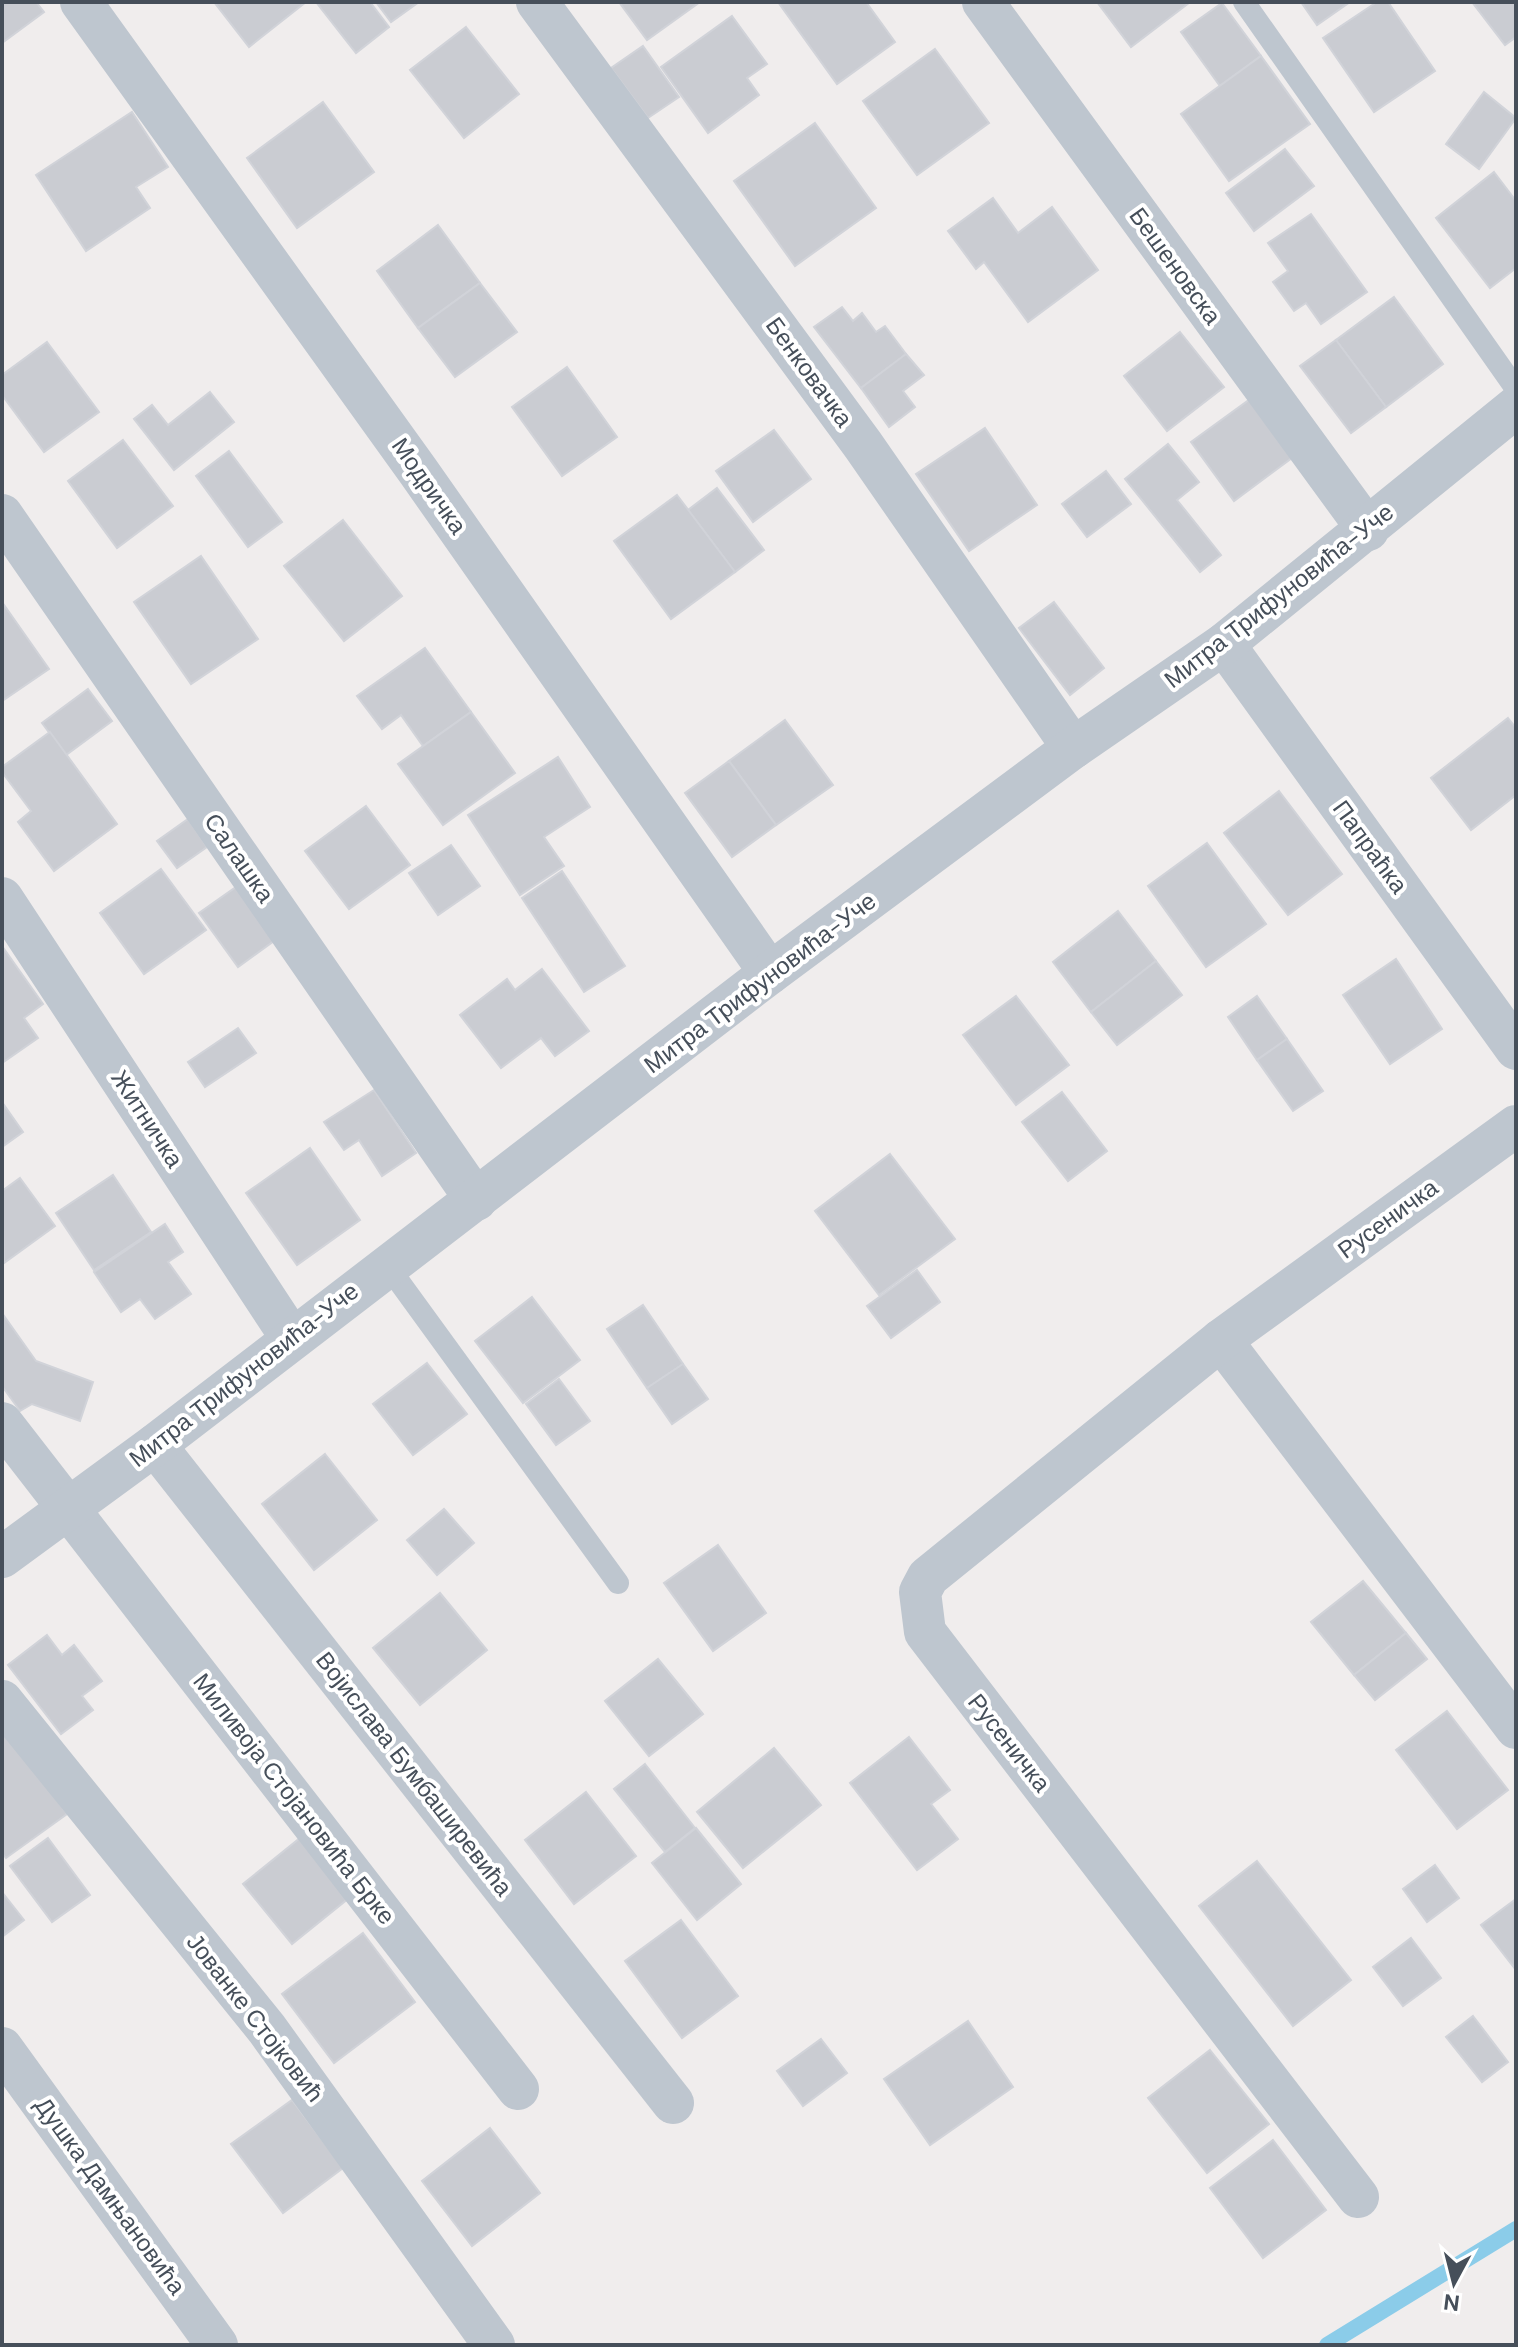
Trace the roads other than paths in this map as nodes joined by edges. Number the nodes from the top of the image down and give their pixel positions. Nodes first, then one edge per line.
1 (81, 2) edge
2 (537, 2) edge
3 (983, 2) edge
4 (1244, 2) edge
5 (1516, 389) edge
6 (1516, 407) edge
7 (2, 515) edge
8 (1368, 530) junction
9 (1224, 644) junction
10 (1073, 748) junction
11 (2, 898) edge
12 (770, 973) junction
13 (1516, 1049) edge
14 (1516, 1126) edge
15 (476, 1200) junction
16 (387, 1265) junction
17 (292, 1339) junction
18 (1221, 1340) junction
19 (2, 1423) edge
20 (155, 1445) junction
21 (69, 1509) junction
22 (2, 1557) edge
23 (618, 1583) dead end
24 (2, 1701) edge
25 (1516, 1728) edge
26 (2, 2048) edge
27 (518, 2089) dead end
28 (673, 2103) dead end
29 (1358, 2197) dead end
30 (217, 2345) edge
31 (494, 2345) edge

1 - 12 street, Модричка
2 - 10 street, Бенковачка
3 - 8 street, Бешеновска
4 - 5 lane
6 - 8 street, Митра Трифуновића-Уче
7 - 15 street, Салашка
8 - 9 street, Митра Трифуновића-Уче
9 - 10 street, Митра Трифуновића-Уче
9 - 13 street, Папраћка
10 - 12 street, Митра Трифуновића-Уче
11 - 17 street, Житничка
12 - 15 street, Митра Трифуновића-Уче
14 - 18 street, Русеничка
15 - 16 street, Митра Трифуновића-Уче
16 - 17 street, Митра Трифуновића-Уче
16 - 23 lane
17 - 20 street, Митра Трифуновића-Уче
18 - 25 street
18 - 29 street, Русеничка
19 - 21 street, Миливоја Стојановића Брке
20 - 21 street, Митра Трифуновића-Уче
20 - 28 street, Војислава Бумбаширевића
21 - 22 street, Митра Трифуновића-Уче
21 - 27 street, Миливоја Стојановића Брке
24 - 31 street, Јованке Стојковић
26 - 30 street, Душка Дамњановића

